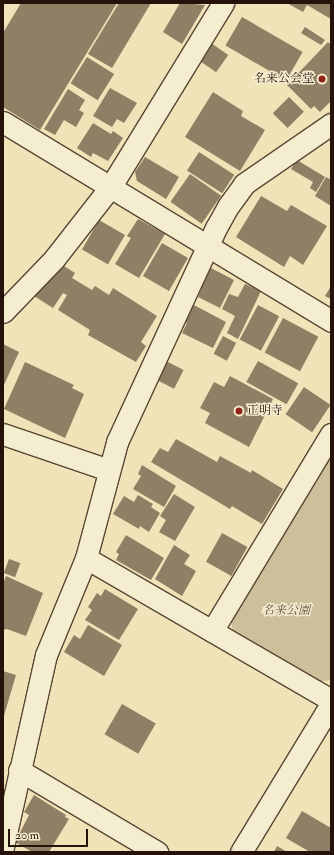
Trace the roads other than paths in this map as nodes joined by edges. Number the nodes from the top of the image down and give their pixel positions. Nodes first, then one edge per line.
1 (223, 3) edge
2 (3, 122) edge
3 (331, 124) edge
4 (111, 186) junction
5 (208, 248) junction
6 (3, 312) edge
7 (331, 321) edge
8 (3, 434) edge
9 (331, 434) edge
10 (109, 470) junction
11 (86, 558) junction
12 (212, 631) junction
13 (331, 700) edge
14 (331, 704) edge
15 (20, 770) junction
16 (3, 847) edge
17 (156, 852) edge
18 (241, 852) edge

1 - 4 street
2 - 4 street
3 - 5 street
4 - 5 street
4 - 6 street
5 - 7 street
5 - 10 street
8 - 10 street
9 - 12 street
10 - 11 street
11 - 12 street
11 - 15 street
12 - 13 street
14 - 18 street
15 - 16 street
15 - 17 street

